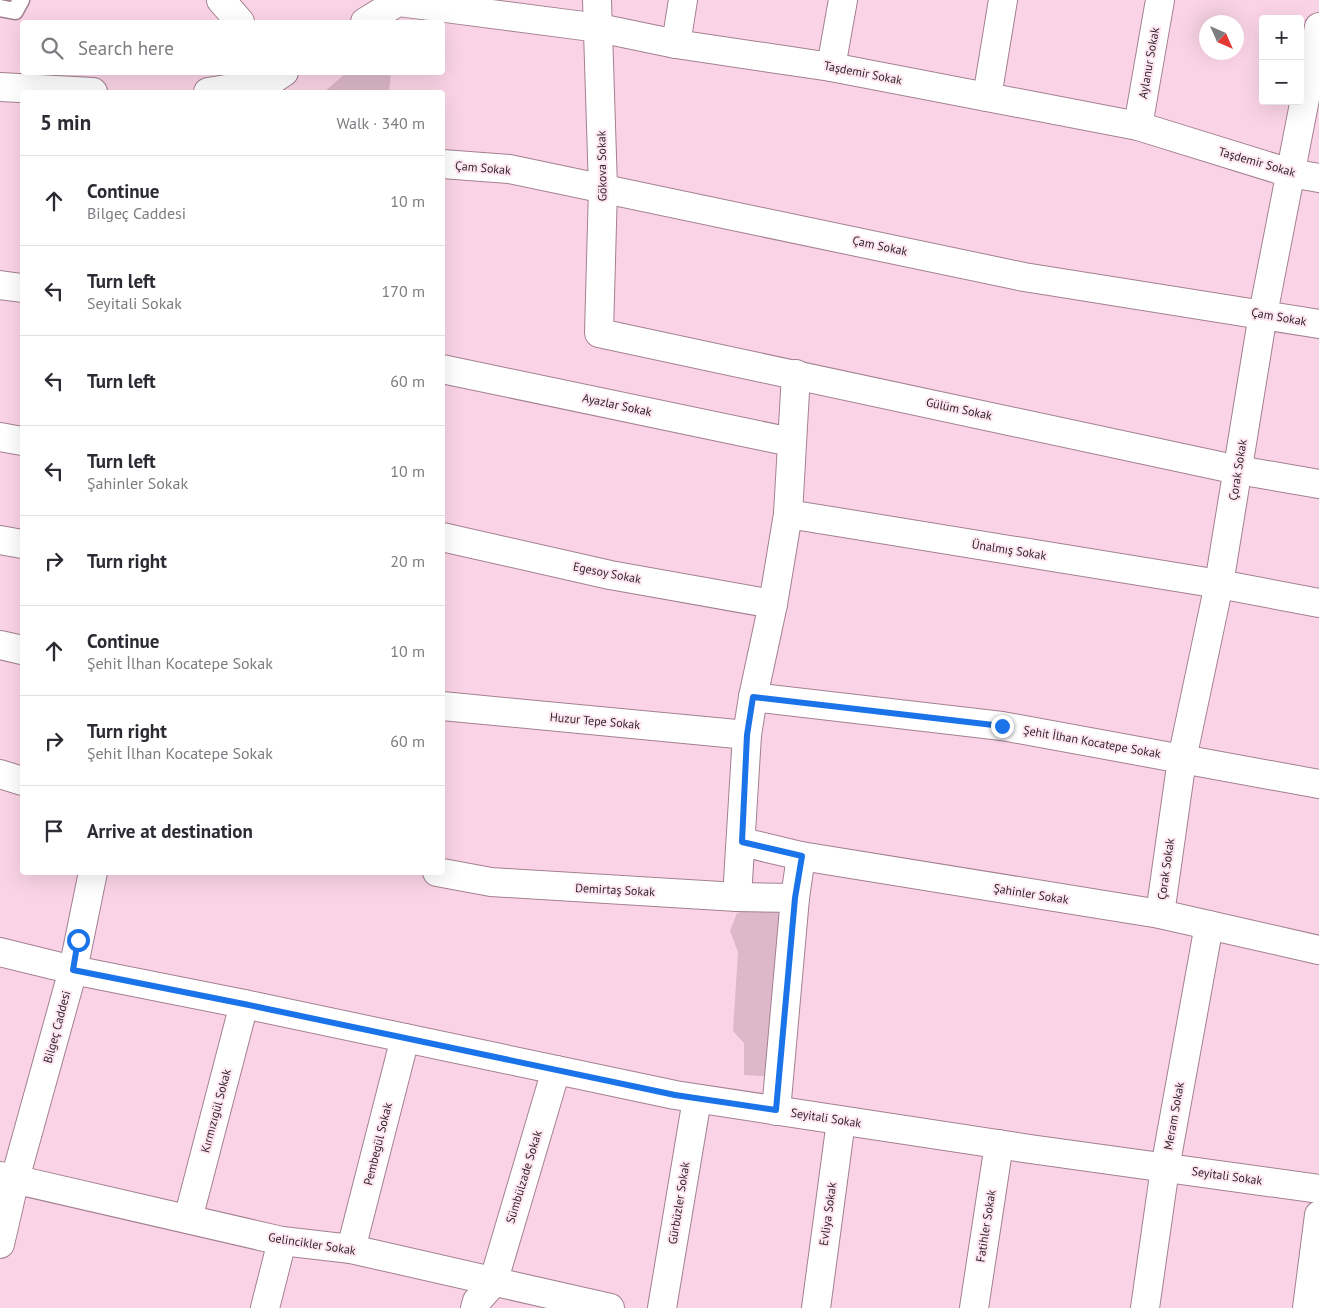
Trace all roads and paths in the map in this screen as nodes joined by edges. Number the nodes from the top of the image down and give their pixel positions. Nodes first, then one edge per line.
1 (21, 0) edge
2 (221, 0) edge
3 (597, 0) edge
4 (683, 0) edge
5 (843, 0) edge
6 (1003, 0) edge
7 (1160, 0) edge
8 (400, 1) edge
9 (0, 8) edge
10 (238, 20) edge
11 (368, 20) edge
12 (1319, 27) edge
13 (599, 28) junction
14 (676, 44) junction
15 (831, 67) junction
16 (271, 80) edge
17 (0, 86) edge
18 (62, 90) edge
19 (218, 90) edge
20 (987, 97) junction
21 (1138, 126) junction
22 (445, 164) edge
23 (1290, 173) junction
24 (1319, 178) edge
25 (603, 188) junction
26 (0, 285) edge
27 (20, 288) edge
28 (1263, 314) junction
29 (1319, 324) edge
30 (599, 333) joint
31 (445, 369) edge
32 (796, 374) junction
33 (0, 437) edge
34 (20, 441) edge
35 (791, 442) junction
36 (1238, 470) junction
37 (1319, 484) edge
38 (788, 514) junction
39 (445, 538) edge
40 (0, 540) edge
41 (20, 544) edge
42 (1219, 584) junction
43 (1319, 603) edge
44 (773, 604) junction
45 (0, 646) edge
46 (20, 650) edge
47 (753, 697) junction
48 (445, 706) edge
49 (747, 735) junction
50 (1182, 758) junction
51 (0, 774) edge
52 (20, 780) edge
53 (1319, 784) edge
54 (742, 842) junction
55 (802, 856) junction
56 (445, 874) edge
57 (92, 875) edge
58 (738, 897) junction
59 (795, 898) junction
60 (1160, 914) junction
61 (1209, 925) junction
62 (1319, 950) edge
63 (0, 952) edge
64 (73, 970) junction
65 (244, 1004) junction
66 (405, 1038) junction
67 (556, 1070) junction
68 (696, 1099) junction
69 (776, 1110) junction
70 (841, 1121) junction
71 (999, 1144) junction
72 (1165, 1168) junction
73 (8, 1178) edge
74 (1319, 1189) edge
75 (1319, 1215) edge
76 (188, 1219) junction
77 (282, 1241) junction
78 (0, 1244) edge
79 (351, 1250) junction
80 (492, 1283) junction
81 (265, 1308) edge
82 (476, 1308) edge
83 (610, 1308) edge
84 (662, 1308) edge
85 (816, 1308) edge
86 (974, 1308) edge
87 (1146, 1308) edge
88 (1307, 1308) edge

1 - 9 lane
2 - 10 street
3 - 13 street, Gökova Sokak
4 - 14 street
5 - 15 street
6 - 20 street
7 - 21 street, Aylanur Sokak
8 - 11 street
8 - 13 street, Taşdemir Sokak
12 - 23 street, Çorak Sokak
13 - 14 street, Taşdemir Sokak
13 - 25 street, Gökova Sokak
14 - 15 street, Taşdemir Sokak
15 - 20 street, Taşdemir Sokak
16 - 19 street
17 - 18 street
20 - 21 street, Taşdemir Sokak
21 - 23 street, Taşdemir Sokak
22 - 25 street, Çam Sokak
23 - 24 street, Taşdemir Sokak
23 - 28 street, Çorak Sokak
25 - 28 street, Çam Sokak
25 - 30 street, Gökova Sokak
26 - 27 street
28 - 29 street, Çam Sokak
28 - 36 street, Çorak Sokak
30 - 32 street, Gülüm Sokak
31 - 35 street, Ayazlar Sokak
32 - 35 street
32 - 36 street, Gülüm Sokak
33 - 34 street
35 - 38 street
36 - 37 street, Gülüm Sokak
36 - 42 street, Çorak Sokak
38 - 42 street, Ünalmış Sokak
38 - 44 street
39 - 44 street, Egesoy Sokak
40 - 41 street
42 - 43 street, Ünalmış Sokak
42 - 50 street, Çorak Sokak
44 - 47 street
45 - 46 street
47 - 49 street
47 - 50 street, Şehit İlhan Kocatepe Sokak
48 - 49 street, Huzur Tepe Sokak
49 - 54 street
50 - 53 street, Şehit İlhan Kocatepe Sokak
50 - 60 street, Çorak Sokak
51 - 52 street
54 - 55 street, Şahinler Sokak
54 - 58 street
55 - 59 street
55 - 60 street, Şahinler Sokak
56 - 58 street, Demirtaş Sokak
57 - 64 street, Bilgeç Caddesi
58 - 59 street, Demirtaş Sokak
59 - 69 street
60 - 61 street, Şahinler Sokak
61 - 62 street, Şahinler Sokak
61 - 72 street, Meram Sokak
63 - 64 street, Seyitali Sokak
64 - 65 street, Seyitali Sokak
64 - 73 street, Bilgeç Caddesi
65 - 66 street, Seyitali Sokak
65 - 76 street, Kırmızıgül Sokak
66 - 67 street, Seyitali Sokak
66 - 79 street, Pembegül Sokak
67 - 68 street, Seyitali Sokak
67 - 80 street, Sümbülzade Sokak
68 - 69 street, Seyitali Sokak
68 - 84 street, Gürbüzler Sokak
69 - 70 street, Seyitali Sokak
70 - 71 street, Seyitali Sokak
70 - 85 street, Evliya Sokak
71 - 72 street, Seyitali Sokak
71 - 86 street, Fatihler Sokak
72 - 74 street, Seyitali Sokak
72 - 87 street, Meram Sokak
73 - 76 street, Gelincikler Sokak
73 - 78 street, Bilgeç Caddesi
75 - 88 street
76 - 77 street, Gelincikler Sokak
77 - 79 street, Gelincikler Sokak
77 - 81 street
79 - 80 street, Gelincikler Sokak
80 - 82 street
80 - 83 street, Gelincikler Sokak

